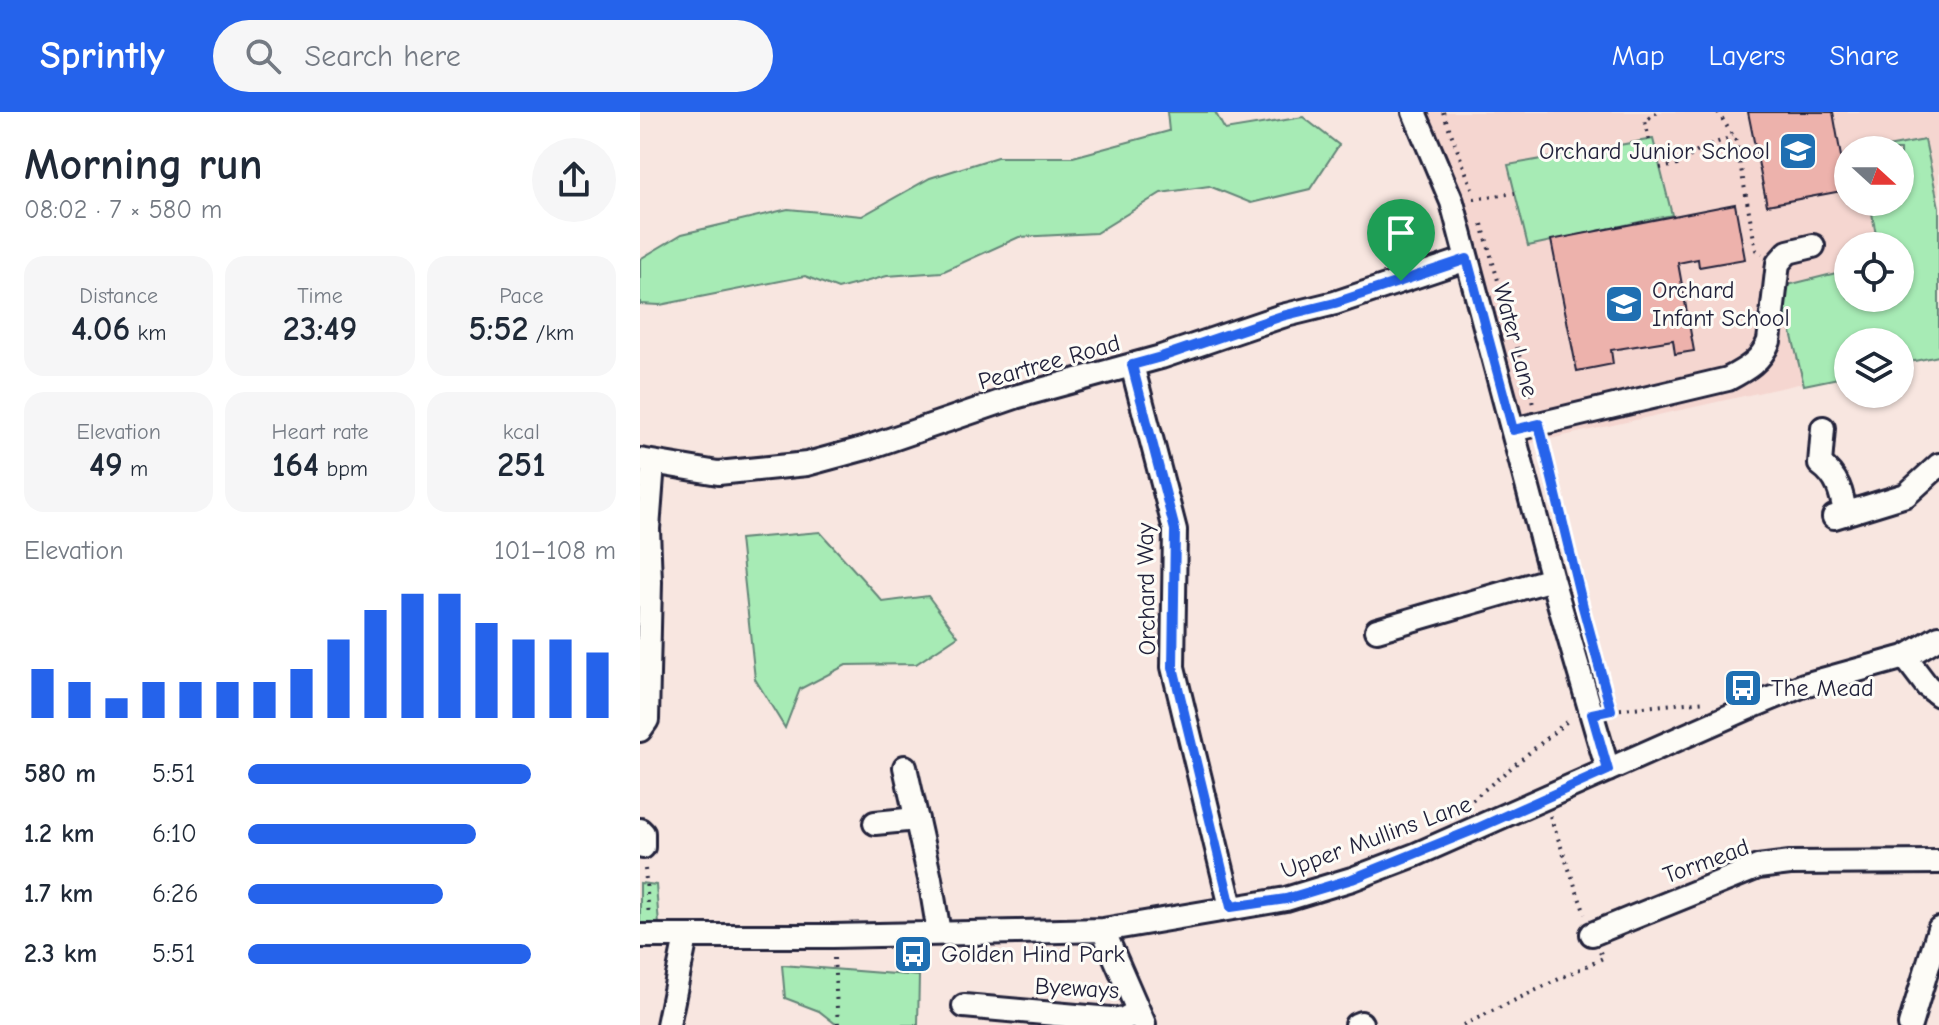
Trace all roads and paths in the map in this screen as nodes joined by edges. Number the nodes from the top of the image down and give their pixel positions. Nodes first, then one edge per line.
1 (1414, 112) edge
2 (1443, 112) edge
3 (1657, 112) edge
4 (1718, 112) edge
5 (1733, 137) junction
6 (1649, 140) dead end
7 (1660, 168) dead end
8 (1515, 193) dead end
9 (1476, 199) junction
10 (1452, 202) junction
11 (1813, 246) dead end
12 (1467, 259) junction
13 (1778, 263) junction
14 (1132, 365) junction
15 (1539, 424) junction
16 (1823, 428) dead end
17 (1513, 430) junction
18 (646, 461) edge
19 (1939, 465) edge
20 (1568, 546) dead end
21 (1552, 579) junction
22 (1377, 630) dead end
23 (644, 633) edge
24 (1939, 637) edge
25 (1905, 657) junction
26 (1939, 695) edge
27 (1592, 714) junction
28 (1732, 715) junction
29 (640, 730) edge
30 (905, 767) dead end
31 (1608, 770) junction
32 (1544, 799) junction
33 (1451, 818) dead end
34 (917, 819) junction
35 (875, 823) dead end
36 (642, 838) edge
37 (1939, 862) edge
38 (1231, 907) junction
39 (1939, 929) edge
40 (1103, 930) junction
41 (939, 933) junction
42 (1592, 934) junction
43 (645, 936) edge
44 (833, 936) junction
45 (686, 937) junction
46 (964, 1006) dead end
47 (1141, 1018) edge
48 (668, 1025) edge
49 (838, 1025) edge
50 (1463, 1025) edge
51 (1910, 1025) edge

1 - 10 street, Water Lane
2 - 9 path
3 - 6 path
4 - 5 path
5 - 7 path
5 - 13 path
8 - 9 path
9 - 10 path
9 - 15 path
10 - 12 street, Water Lane
11 - 13 street
12 - 14 street, Peartree Road
12 - 17 street, Water Lane
13 - 15 street
14 - 18 street, Peartree Road
14 - 38 street, Orchard Way
15 - 17 street
15 - 20 path
16 - 19 street
17 - 21 street, Water Lane
18 - 23 street
21 - 22 street
21 - 27 street, Water Lane
23 - 29 street
24 - 25 street, Upper Mullins Lane
25 - 26 street
25 - 28 street, Upper Mullins Lane
27 - 28 path
27 - 31 street, Water Lane
27 - 33 path
28 - 31 street, Upper Mullins Lane
30 - 34 street
31 - 32 street, Upper Mullins Lane
32 - 38 street, Upper Mullins Lane
32 - 42 path
34 - 35 street
34 - 41 street
36 - 43 path
37 - 42 street, Tormead
38 - 40 street, Upper Mullins Lane
39 - 51 street
40 - 41 street, Upper Mullins Lane
40 - 47 street
41 - 44 street, Upper Mullins Lane
42 - 50 path
43 - 45 street, Upper Mullins Lane
44 - 45 street, Upper Mullins Lane
44 - 49 path
45 - 48 street
46 - 47 street, Byeways

